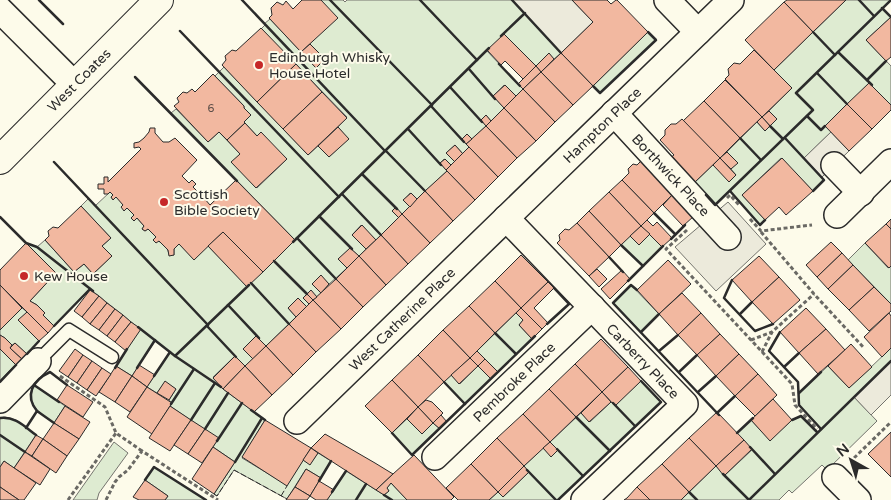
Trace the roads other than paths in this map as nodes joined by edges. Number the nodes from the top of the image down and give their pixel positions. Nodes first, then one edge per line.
1 (159, 0) edge
2 (667, 0) edge
3 (731, 0) edge
4 (0, 10) edge
5 (698, 32) junction
6 (75, 84) junction
7 (614, 114) junction
8 (0, 160) edge
9 (891, 162) edge
10 (834, 165) dead end
11 (861, 193) junction
12 (837, 215) road end
13 (506, 218) junction
14 (728, 236) dead end
15 (592, 308) junction
16 (112, 357) dead end
17 (38, 362) joint
18 (0, 400) edge
19 (297, 421) dead end
20 (435, 458) dead end
21 (835, 477) dead end
22 (584, 500) edge
23 (858, 500) edge

1 - 6 main road, West Coates
2 - 5 street
3 - 5 street, Hampton Place
4 - 6 street
5 - 7 street, Hampton Place
6 - 8 main road, West Coates
7 - 13 street, Hampton Place
7 - 14 street, Borthwick Place
9 - 11 street
10 - 11 street
11 - 12 street
13 - 15 street, Carberry Place
13 - 19 street, West Catherine Place
15 - 20 street, Pembroke Place
15 - 22 street, Carberry Place
16 - 17 lane
17 - 18 street
21 - 23 street

